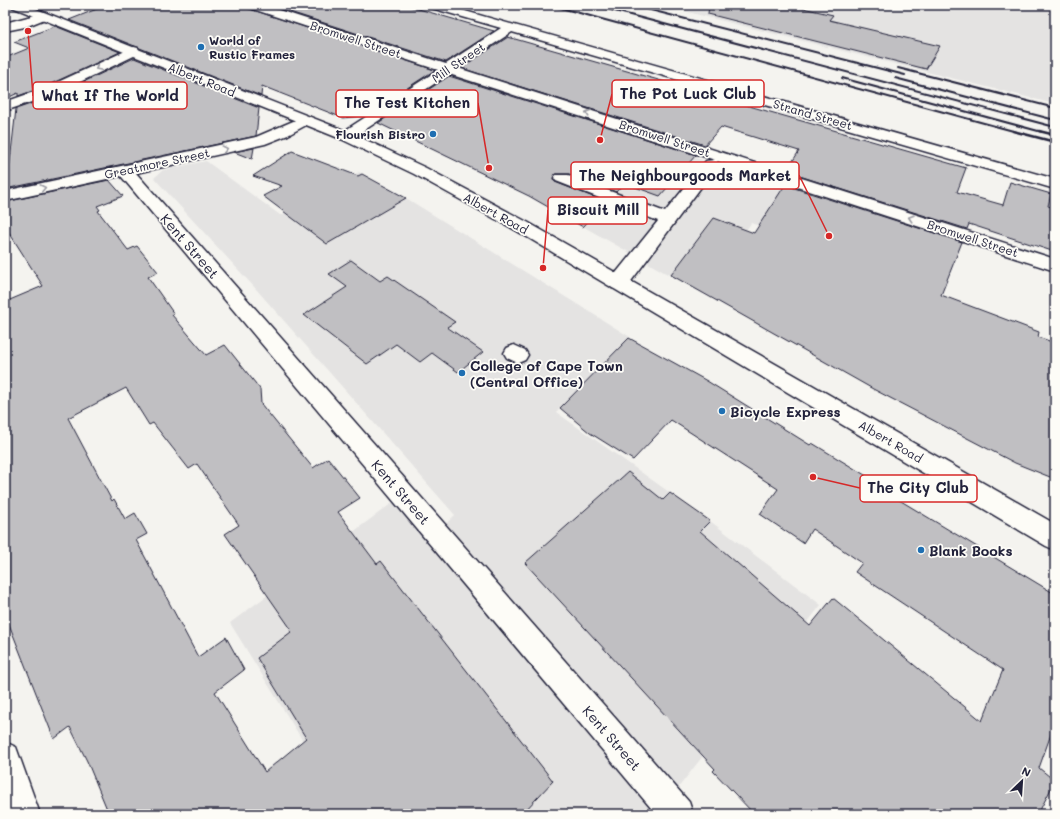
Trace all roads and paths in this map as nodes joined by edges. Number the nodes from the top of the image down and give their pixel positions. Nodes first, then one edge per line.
1 (16, 5) edge
2 (251, 5) edge
3 (432, 5) edge
4 (43, 16) junction
5 (5, 27) edge
6 (510, 27) junction
7 (134, 51) junction
8 (449, 68) junction
9 (5, 107) edge
10 (305, 120) junction
11 (346, 136) junction
12 (711, 164) dead end
13 (125, 170) junction
14 (562, 178) dead end
15 (1055, 184) edge
16 (5, 196) edge
17 (668, 219) junction
18 (1055, 265) edge
19 (619, 283) junction
20 (1012, 512) junction
21 (1055, 532) edge
22 (1055, 538) edge
23 (5, 758) edge
24 (24, 814) edge
25 (677, 814) edge

1 - 4 street, Albert Road
2 - 8 street, Bromwell Street
3 - 6 street, Strand Street
4 - 5 street
4 - 7 street, Albert Road
6 - 8 street, Mill Street
6 - 15 street, Strand Street
7 -> 9 street
7 - 10 street, Albert Road
8 - 11 street, Mill Street
18 -> 8 street, Bromwell Street
10 - 11 street, Albert Road
13 -> 10 street, Greatmore Street
11 - 19 street, Albert Road
12 - 17 street
16 -> 13 street, Greatmore Street
13 - 25 street, Kent Street
14 - 17 street
17 - 19 street
19 - 20 street, Albert Road
20 - 21 street, Albert Road
20 - 22 street, Albert Road
23 - 24 street

